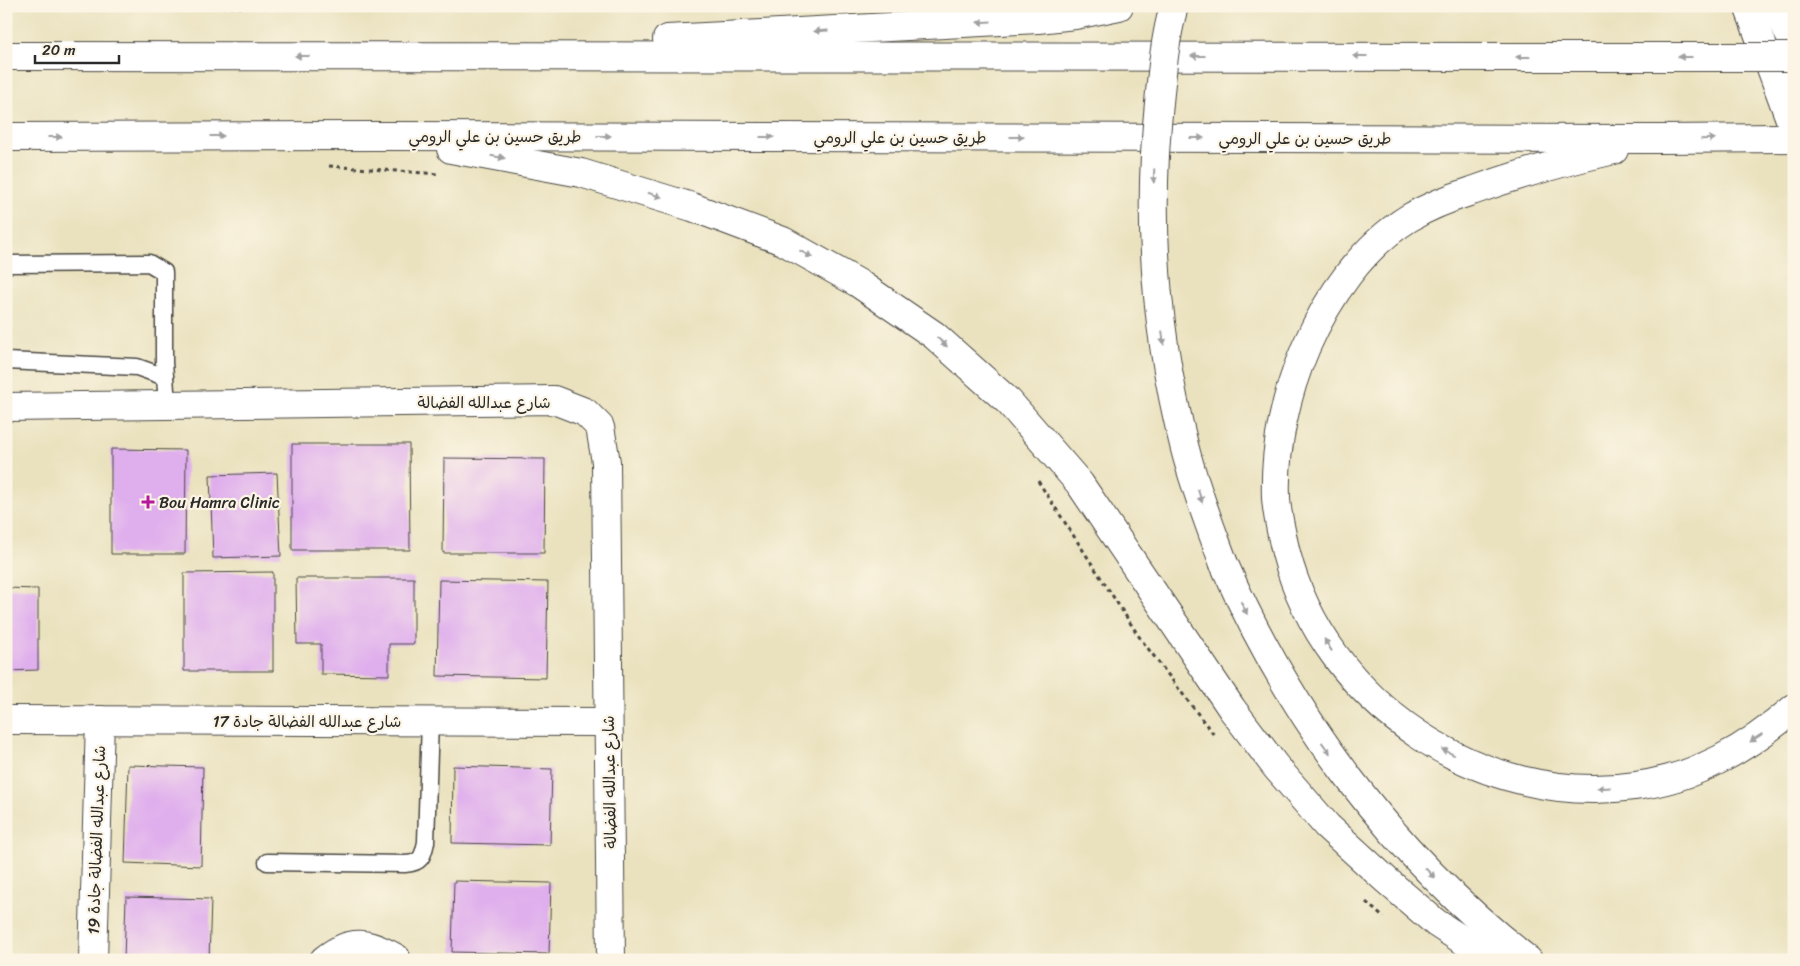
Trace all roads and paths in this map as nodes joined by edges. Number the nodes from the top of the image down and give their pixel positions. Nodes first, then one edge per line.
1 (150, 6) edge
2 (333, 6) edge
3 (394, 6) edge
4 (456, 6) edge
5 (1119, 6) edge
6 (1174, 6) edge
7 (1748, 6) edge
8 (1776, 6) edge
9 (1794, 44) edge
10 (6, 56) edge
11 (350, 56) junction
12 (1794, 57) edge
13 (1794, 130) edge
14 (381, 136) junction
15 (6, 137) edge
16 (1794, 138) edge
17 (1659, 139) junction
18 (324, 166) dead end
19 (441, 174) dead end
20 (6, 264) edge
21 (6, 361) edge
22 (165, 377) junction
23 (167, 405) junction
24 (6, 407) edge
25 (1034, 475) dead end
26 (1794, 708) edge
27 (6, 720) edge
28 (100, 720) junction
29 (430, 721) junction
30 (608, 722) junction
31 (1217, 739) dead end
32 (266, 862) dead end
33 (1361, 898) dead end
34 (1390, 922) dead end
35 (93, 960) edge
36 (324, 960) edge
37 (396, 960) edge
38 (611, 960) edge
39 (1493, 960) edge
40 (1528, 960) edge

1 - 2 path
3 - 4 path
5 -> 11 main road
6 -> 40 main road, bridge
7 - 13 main road
8 - 9 main road
11 -> 10 main road
12 -> 11 main road, bridge
15 -> 14 main road, طريق حسين بن علي الرومي
14 -> 17 main road, طريق حسين بن علي الرومي
14 -> 39 main road
17 -> 16 main road, طريق حسين بن علي الرومي
26 -> 17 main road
18 - 19 path
20 - 22 lane
21 - 22 lane
22 - 23 lane
23 - 24 main road, شارع عبدالله الفضالة
23 - 30 main road, شارع عبدالله الفضالة
25 - 31 path
27 - 28 main road, شارع عبدالله الفضالة جادة 17
28 - 29 main road, شارع عبدالله الفضالة جادة 17
28 - 35 main road, شارع عبدالله الفضالة جادة 19
29 - 30 main road, شارع عبدالله الفضالة جادة 17
29 - 32 lane
30 - 38 main road, شارع عبدالله الفضالة
33 - 34 path
36 - 37 main road

